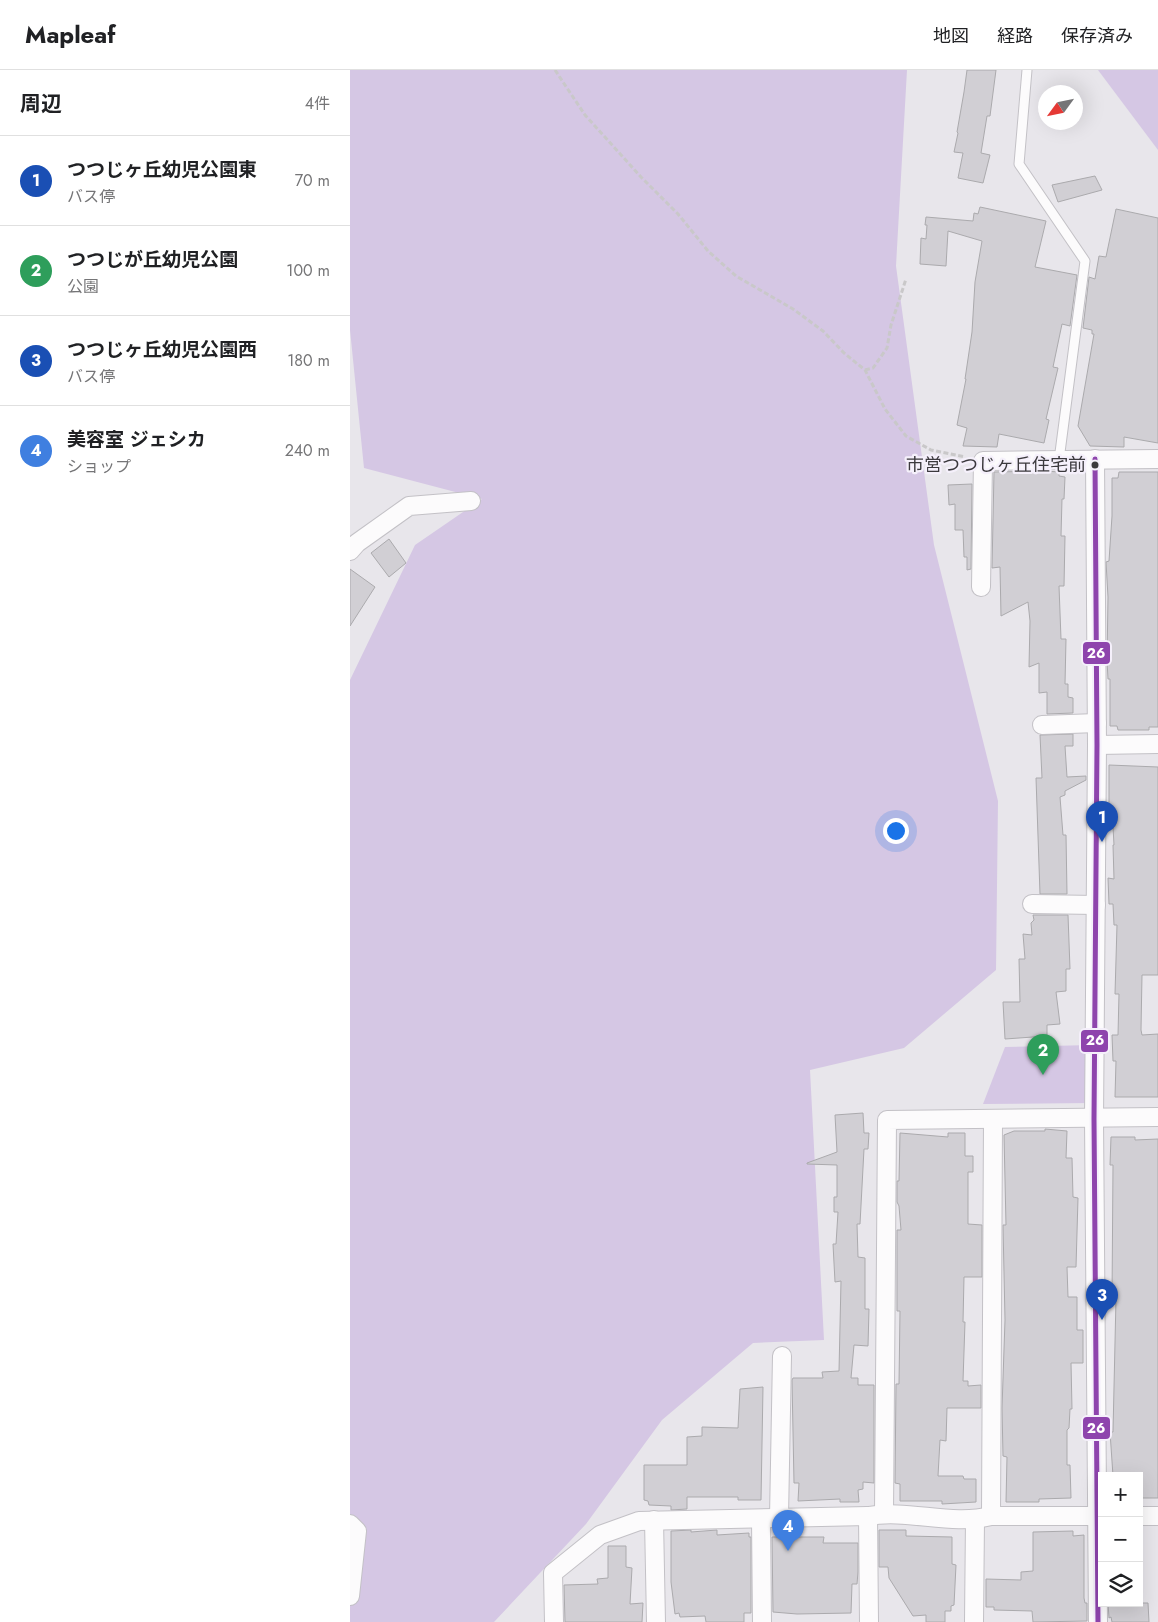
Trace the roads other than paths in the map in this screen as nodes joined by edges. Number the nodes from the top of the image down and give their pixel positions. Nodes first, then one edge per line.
1 (1027, 70) edge
2 (1095, 459) junction
3 (1158, 459) edge
4 (1059, 460) junction
5 (471, 501) dead end
6 (350, 551) edge
7 (981, 587) dead end
8 (1097, 723) junction
9 (1042, 725) dead end
10 (1158, 744) edge
11 (1098, 745) junction
12 (1032, 904) dead end
13 (1096, 905) junction
14 (1158, 1117) edge
15 (1094, 1119) junction
16 (993, 1120) junction
17 (782, 1356) dead end
18 (1099, 1472) edge
19 (876, 1514) junction
20 (1098, 1516) edge
21 (1143, 1516) edge
22 (1158, 1516) edge
23 (780, 1517) junction
24 (1100, 1517) edge
25 (983, 1518) junction
26 (761, 1519) junction
27 (654, 1520) junction
28 (350, 1524) edge
29 (350, 1596) edge
30 (554, 1622) edge
31 (656, 1622) edge
32 (762, 1622) edge
33 (869, 1622) edge
34 (974, 1622) edge
35 (1098, 1622) edge

1 - 4 lane
2 - 3 street
2 - 4 street
2 - 8 street
4 - 7 street
5 - 6 street
8 - 9 street
8 - 11 street
10 - 11 street
11 - 13 street
12 - 13 street
13 - 15 street
14 - 15 street
15 - 16 street
15 - 18 street
16 - 19 street
16 - 25 street
17 - 23 street
19 - 23 street
19 - 25 street
19 - 33 street
20 - 25 street
21 - 22 street
23 - 26 street
24 - 35 street
25 - 34 street
26 - 27 street
26 - 32 street
27 - 30 street
27 - 31 street
28 - 29 street

